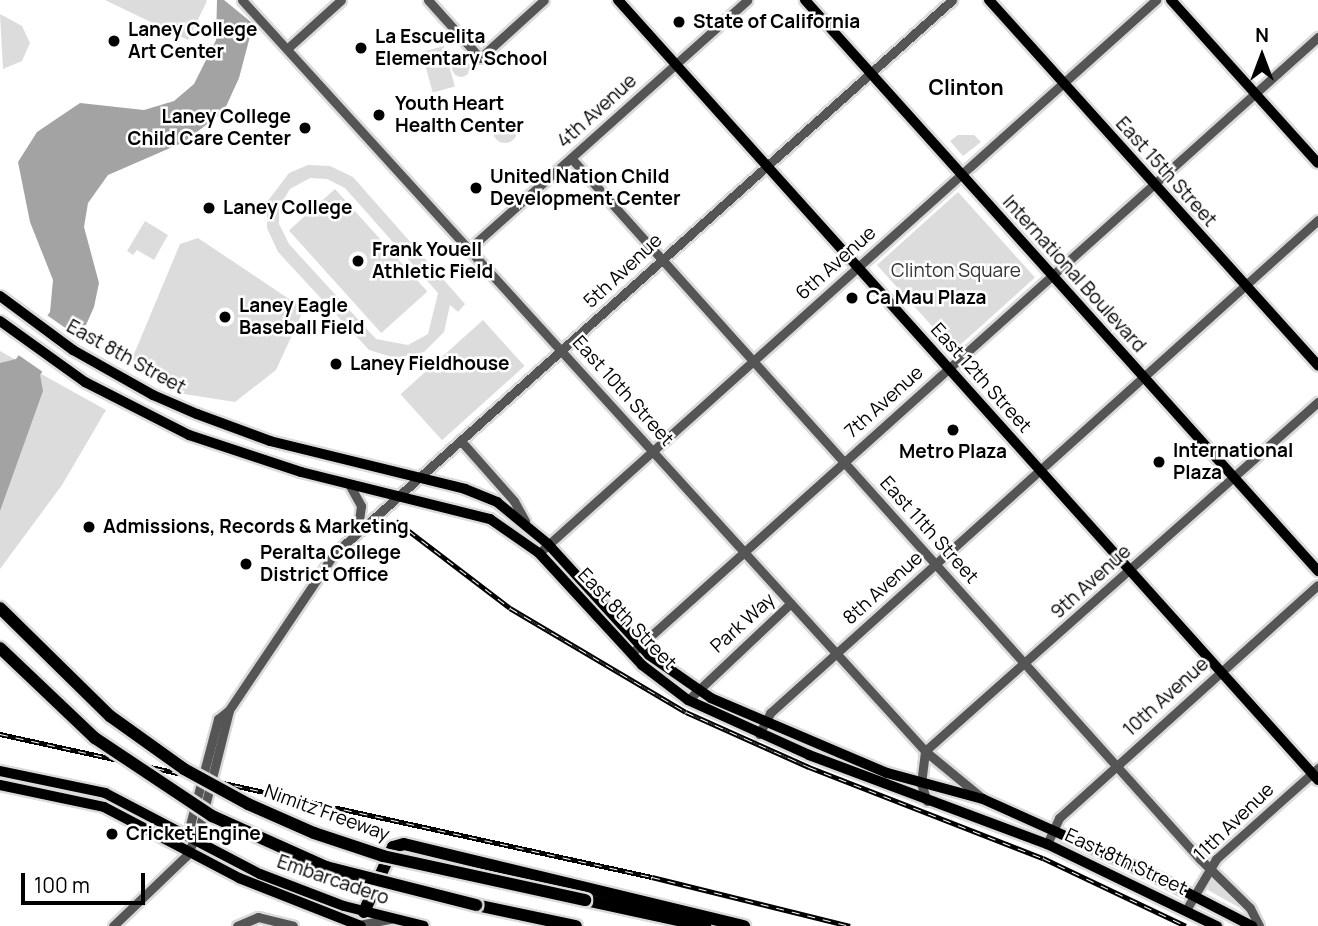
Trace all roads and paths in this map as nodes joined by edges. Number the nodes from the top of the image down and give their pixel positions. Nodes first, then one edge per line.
1 (242, 0) edge
2 (341, 0) edge
3 (428, 0) edge
4 (544, 0) edge
5 (618, 0) edge
6 (747, 0) edge
7 (805, 0) edge
8 (952, 0) edge
9 (989, 0) edge
10 (1156, 0) edge
11 (1171, 0) edge
12 (1318, 37) edge
13 (289, 47) junction
14 (675, 64) junction
15 (869, 73) junction
16 (1063, 83) junction
17 (1254, 92) junction
18 (571, 158) junction
19 (1318, 163) edge
20 (766, 165) junction
21 (962, 174) junction
22 (1154, 184) junction
23 (1318, 220) edge
24 (470, 248) junction
25 (662, 259) junction
26 (858, 266) junction
27 (1052, 274) junction
28 (1245, 285) junction
29 (0, 296) edge
30 (0, 321) edge
31 (562, 350) junction
32 (753, 361) junction
33 (1318, 366) edge
34 (948, 368) junction
35 (1142, 377) junction
36 (1318, 402) edge
37 (461, 441) junction
38 (654, 450) junction
39 (844, 462) junction
40 (1039, 469) junction
41 (1234, 477) junction
42 (419, 479) junction
43 (349, 484) junction
44 (401, 495) junction
45 (525, 521) junction
46 (357, 533) junction
47 (548, 544) junction
48 (744, 551) junction
49 (539, 553) junction
50 (935, 564) junction
51 (1129, 570) junction
52 (1318, 571) edge
53 (1318, 584) edge
54 (791, 603) junction
55 (0, 608) edge
56 (0, 648) edge
57 (635, 649) junction
58 (836, 653) junction
59 (1025, 664) junction
60 (1220, 672) junction
61 (692, 695) junction
62 (764, 723) junction
63 (759, 734) junction
64 (925, 751) junction
65 (1116, 765) junction
66 (0, 771) edge
67 (1316, 774) edge
68 (920, 784) junction
69 (0, 785) edge
70 (983, 799) junction
71 (927, 801) junction
72 (1053, 829) junction
73 (192, 838) junction
74 (1047, 844) junction
75 (188, 852) junction
76 (1210, 867) junction
77 (1194, 895) junction
78 (334, 903) junction
79 (1186, 909) junction
80 (364, 912) junction
81 (392, 919) junction
82 (113, 926) edge
83 (237, 926) edge
84 (293, 926) edge
85 (359, 926) edge
86 (424, 926) edge
87 (576, 926) edge
88 (705, 926) edge
89 (744, 926) edge
90 (1217, 926) edge
91 (1252, 926) edge
92 (1259, 926) edge

1 - 13 street, East 10th Street
2 - 13 street
3 - 4 street
5 - 14 main road, East 12th Street
6 - 14 street, 4th Avenue
7 - 15 main road, International Boulevard
8 - 15 street, 5th Avenue
9 - 16 main road, East 15th Street
10 - 16 street, 6th Avenue
11 - 17 main road
12 - 17 street, 7th Avenue
13 - 24 street, East 10th Street
14 - 18 street, 4th Avenue
14 - 20 main road, East 12th Street
15 - 20 street, 5th Avenue
15 - 21 main road, International Boulevard
16 - 21 street, 6th Avenue
16 - 22 main road, East 15th Street
17 - 19 main road
17 - 22 street, 7th Avenue
18 - 24 street, 4th Avenue
18 - 25 street, East 11th Street
20 - 25 street, 5th Avenue
20 - 26 main road, East 12th Street
21 - 26 street, 6th Avenue
21 - 27 main road, International Boulevard
22 - 27 street, 7th Avenue
22 - 28 main road, East 15th Street
23 - 28 street, 8th Avenue
24 - 31 street, East 10th Street
25 - 31 street, 5th Avenue
25 - 32 street, East 11th Street
26 - 32 street, 6th Avenue
26 - 34 main road, East 12th Street
27 - 34 street, 7th Avenue
27 - 35 main road, International Boulevard
28 - 33 main road, East 15th Street
28 - 35 street, 8th Avenue
29 - 42 main road, East 8th Street
30 - 43 main road, East 8th Street
31 - 37 street, 5th Avenue
31 - 38 street, East 10th Street
32 - 38 street, 6th Avenue
32 - 39 street, East 11th Street
34 - 39 street, 7th Avenue
34 - 40 main road, East 12th Street
35 - 40 street, 8th Avenue
35 - 41 main road, International Boulevard
36 - 41 street, 9th Avenue
37 - 42 street, 5th Avenue
37 - 45 street, East 8th Street
38 - 47 street, 6th Avenue
38 - 48 street, East 10th Street
39 - 48 street, 7th Avenue
39 - 50 street, East 11th Street
40 - 50 street, 8th Avenue
40 - 51 main road, East 12th Street
41 - 51 street, 9th Avenue
41 - 52 main road, International Boulevard
42 - 44 street, 5th Avenue
42 - 45 main road, East 8th Street
43 - 44 main road, East 8th Street
43 - 46 street
44 - 46 street, 5th Avenue
44 - 49 main road, East 8th Street
45 - 47 main road, East 8th Street
46 - 73 street, 5th Avenue
47 - 49 street, 6th Avenue
47 - 57 main road, East 8th Street
48 - 54 street, East 10th Street
48 - 57 street, 7th Avenue
49 - 57 main road, East 8th Street
50 - 58 street, 8th Avenue
50 - 59 street, East 11th Street
51 - 59 street, 9th Avenue
51 - 60 main road, East 12th Street
53 - 60 street, 10th Avenue
54 - 58 street, East 10th Street
54 - 61 street, Park Way
55 - 88 highway, Nimitz Freeway, bridge
56 - 87 highway, bridge
57 - 61 main road, East 8th Street
58 - 62 street, 8th Avenue
58 - 64 street, East 10th Street
59 - 64 street, 9th Avenue
59 - 65 street, East 11th Street
60 - 65 street, 10th Avenue
60 - 67 main road, East 12th Street
61 - 62 main road, East 8th Street
61 - 63 main road, East 8th Street
62 - 63 street, 8th Avenue
62 - 68 main road, East 8th Street
63 - 71 main road, East 8th Street
64 - 68 street
64 - 70 street, East 10th Street
65 - 72 street, 10th Avenue
65 - 76 street, East 11th Street
66 - 73 main road, Embarcadero
67 - 76 street, 11th Avenue
68 - 70 main road, East 8th Street
68 - 71 street
69 - 75 main road, Embarcadero
70 - 72 main road, East 8th Street
71 - 74 main road, East 8th Street
72 - 74 street, 10th Avenue
72 - 77 main road, East 8th Street
73 - 75 street, 5th Avenue
73 - 78 main road, Embarcadero
74 - 79 main road, East 8th Street
75 - 82 street, 5th Avenue
75 - 85 main road, Embarcadero
76 - 77 street, 11th Avenue
76 - 92 street, East 11th Street
77 - 79 street, 11th Avenue
77 - 91 main road, East 8th Street
78 - 80 main road, Embarcadero
78 - 85 street
79 - 90 main road, East 8th Street
80 - 81 main road, Embarcadero
80 - 85 street
80 - 89 highway
81 - 85 street
81 - 86 main road, Embarcadero
83 - 84 street

